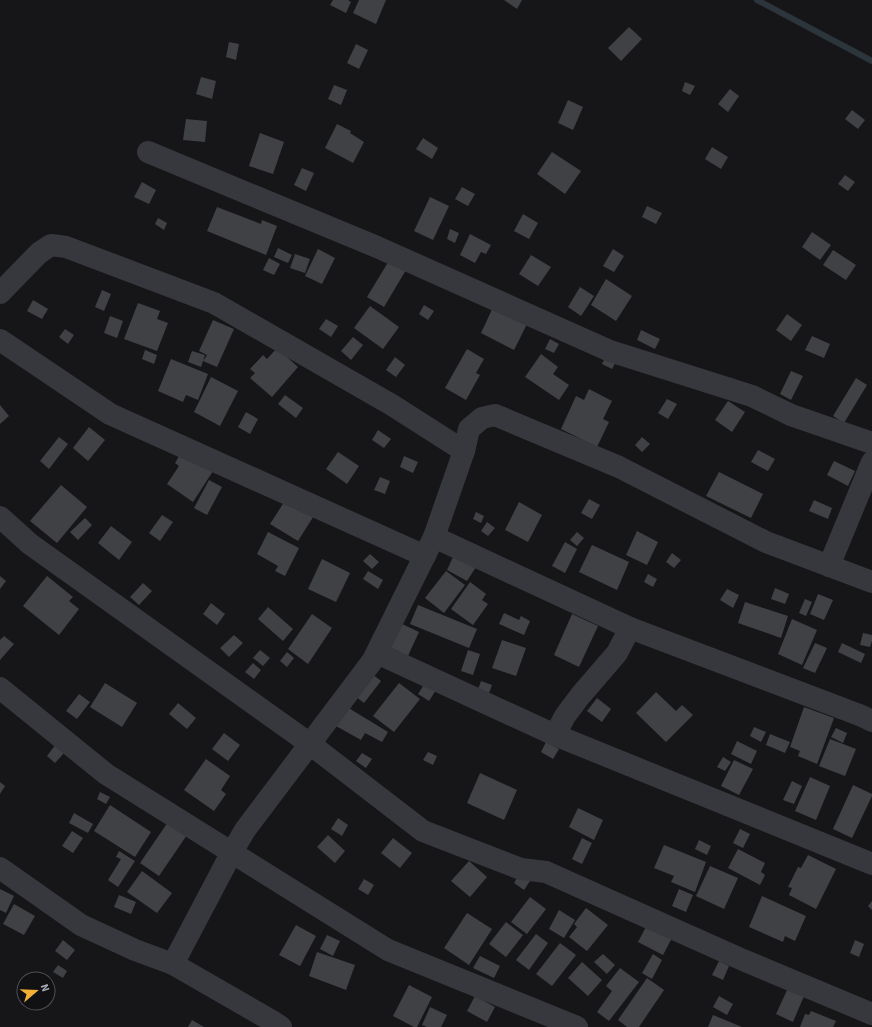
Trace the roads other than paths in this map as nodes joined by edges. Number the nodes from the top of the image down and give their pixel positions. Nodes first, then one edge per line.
1 (148, 152) dead end
2 (0, 293) edge
3 (0, 340) edge
4 (872, 443) edge
5 (464, 451) junction
6 (872, 462) edge
7 (0, 517) edge
8 (430, 546) junction
9 (829, 566) junction
10 (872, 582) edge
11 (630, 628) junction
12 (377, 653) junction
13 (0, 688) edge
14 (872, 721) edge
15 (555, 735) junction
16 (310, 744) junction
17 (232, 852) junction
18 (872, 864) edge
19 (1, 871) edge
20 (173, 964) junction
21 (872, 1014) edge
22 (281, 1027) edge
23 (576, 1027) edge

1 - 4 street
2 - 5 street
3 - 8 street
5 - 8 street
5 - 9 street
6 - 9 street
7 - 16 street
8 - 11 street
8 - 12 street
9 - 10 street
11 - 14 street
11 - 15 street
12 - 15 street
12 - 16 street
13 - 17 street
15 - 18 street
16 - 17 street
16 - 21 street
17 - 20 street
17 - 23 street
19 - 20 street
20 - 22 street

